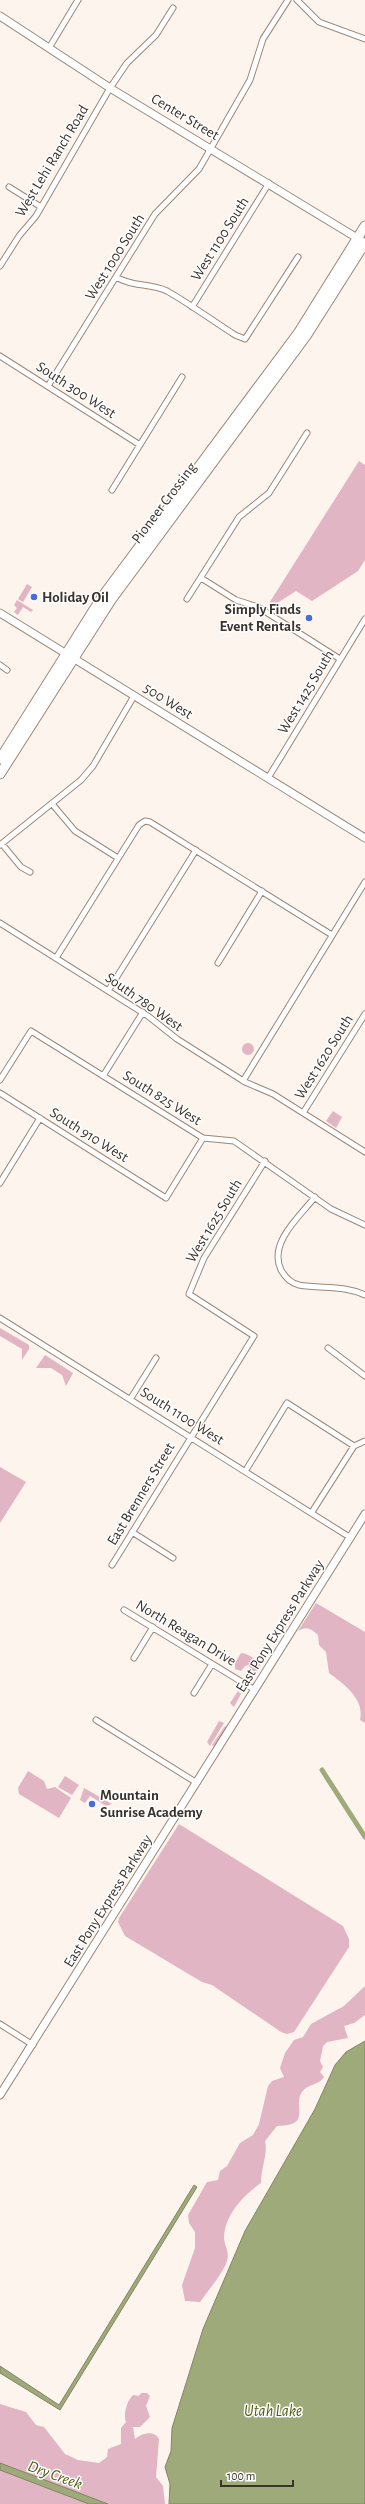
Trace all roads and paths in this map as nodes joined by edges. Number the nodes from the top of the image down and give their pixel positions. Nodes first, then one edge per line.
1 (78, 0) edge
2 (288, 0) edge
3 (297, 0) edge
4 (173, 8) dead end
5 (0, 16) edge
6 (365, 39) edge
7 (49, 48) junction
8 (110, 88) junction
9 (211, 148) junction
10 (269, 183) junction
11 (9, 187) dead end
12 (41, 207) junction
13 (365, 226) edge
14 (363, 241) edge
15 (298, 257) dead end
16 (0, 266) edge
17 (116, 277) junction
18 (192, 307) junction
19 (0, 356) edge
20 (182, 377) dead end
21 (48, 386) junction
22 (307, 433) dead end
23 (140, 445) junction
24 (112, 490) dead end
25 (201, 578) junction
26 (187, 599) dead end
27 (0, 615) edge
28 (365, 619) edge
29 (69, 655) junction
30 (340, 659) junction
31 (0, 665) edge
32 (7, 670) dead end
33 (134, 696) junction
34 (0, 759) edge
35 (0, 774) edge
36 (268, 778) junction
37 (52, 805) junction
38 (365, 838) edge
39 (1, 845) edge
40 (196, 850) junction
41 (118, 858) junction
42 (30, 872) dead end
43 (365, 882) edge
44 (262, 892) junction
45 (0, 923) edge
46 (332, 935) junction
47 (56, 958) junction
48 (218, 963) dead end
49 (108, 991) junction
50 (143, 1012) junction
51 (365, 1014) edge
52 (104, 1076) junction
53 (0, 1080) edge
54 (242, 1081) junction
55 (0, 1093) edge
56 (303, 1113) junction
57 (40, 1118) junction
58 (203, 1138) junction
59 (365, 1152) edge
60 (265, 1161) junction
61 (0, 1183) edge
62 (315, 1197) junction
63 (365, 1225) edge
64 (365, 1296) edge
65 (0, 1318) edge
66 (254, 1336) joint
67 (328, 1348) dead end
68 (156, 1358) dead end
69 (365, 1376) edge
70 (131, 1398) junction
71 (191, 1436) junction
72 (365, 1441) edge
73 (354, 1446) junction
74 (246, 1470) junction
75 (312, 1512) junction
76 (365, 1514) edge
77 (132, 1532) junction
78 (351, 1538) junction
79 (173, 1558) dead end
80 (112, 1565) dead end
81 (124, 1610) dead end
82 (153, 1628) junction
83 (134, 1658) dead end
84 (212, 1664) junction
85 (255, 1690) junction
86 (194, 1693) dead end
87 (96, 1720) dead end
88 (197, 1783) junction
89 (0, 2024) edge
90 (33, 2045) junction
91 (0, 2095) edge

1 - 7 street
2 - 9 street, West 1000 South
3 - 6 street
4 - 8 street, West Lehi Ranch Road
5 - 7 street, Center Street
7 - 8 street, Center Street
8 - 9 street, Center Street
8 - 12 street, West Lehi Ranch Road
9 - 10 street, Center Street
9 - 17 street, West 1000 South
10 - 14 street, Center Street
10 - 18 street, West 1100 South
11 - 12 street
12 - 16 street, West Lehi Ranch Road
13 - 14 highway
14 - 29 highway, Pioneer Crossing
15 - 18 street
17 - 18 street
17 - 21 street, West 1000 South
19 - 21 street, South 300 West
20 - 23 street
21 - 23 street, South 300 West
22 - 25 street
23 - 24 street
25 - 26 street
25 - 30 street
27 - 29 street, 500 West
28 - 30 street, West 1425 South
29 - 33 street, 500 West
29 - 34 highway, Pioneer Crossing
29 - 35 highway, Pioneer Crossing
30 - 36 street, West 1425 South
31 - 32 street
33 - 36 street, 500 West
33 - 37 street
36 - 38 street, 500 West
37 - 39 street
37 - 41 street
39 - 42 street
40 - 41 street
40 - 44 street
40 - 49 street
41 - 47 street
43 - 46 street
44 - 46 street
44 - 48 street
45 - 47 street, South 780 West
46 - 54 street
47 - 49 street, South 780 West
49 - 50 street, South 780 West
50 - 52 street
50 - 54 street, South 780 West
51 - 56 street, West 1620 South
52 - 53 street, South 825 West
52 - 58 street, South 825 West
54 - 56 street, South 780 West
55 - 57 street, South 910 West
56 - 59 street, South 780 West
57 - 58 street, South 910 West
57 - 61 street
58 - 60 street, South 825 West
60 - 62 street, South 825 West
60 - 66 street, West 1625 South
62 - 63 street, South 825 West
62 - 64 street
65 - 70 street, South 1100 West
66 - 71 street, East Brenners Street
67 - 69 street
68 - 70 street
70 - 71 street, South 1100 West
71 - 74 street, South 1100 West
71 - 77 street, East Brenners Street
72 - 73 street
73 - 74 street
73 - 75 street
74 - 75 street, South 1100 West
75 - 78 street, South 1100 West
76 - 78 street, East Pony Express Parkway
77 - 79 street
77 - 80 street, East Brenners Street
78 - 85 street, East Pony Express Parkway
81 - 82 street, North Reagan Drive
82 - 83 street
82 - 84 street, North Reagan Drive
84 - 85 street, North Reagan Drive
84 - 86 street
85 - 88 street, East Pony Express Parkway
87 - 88 street
88 - 90 street, East Pony Express Parkway
89 - 90 street
90 - 91 street, East Pony Express Parkway

